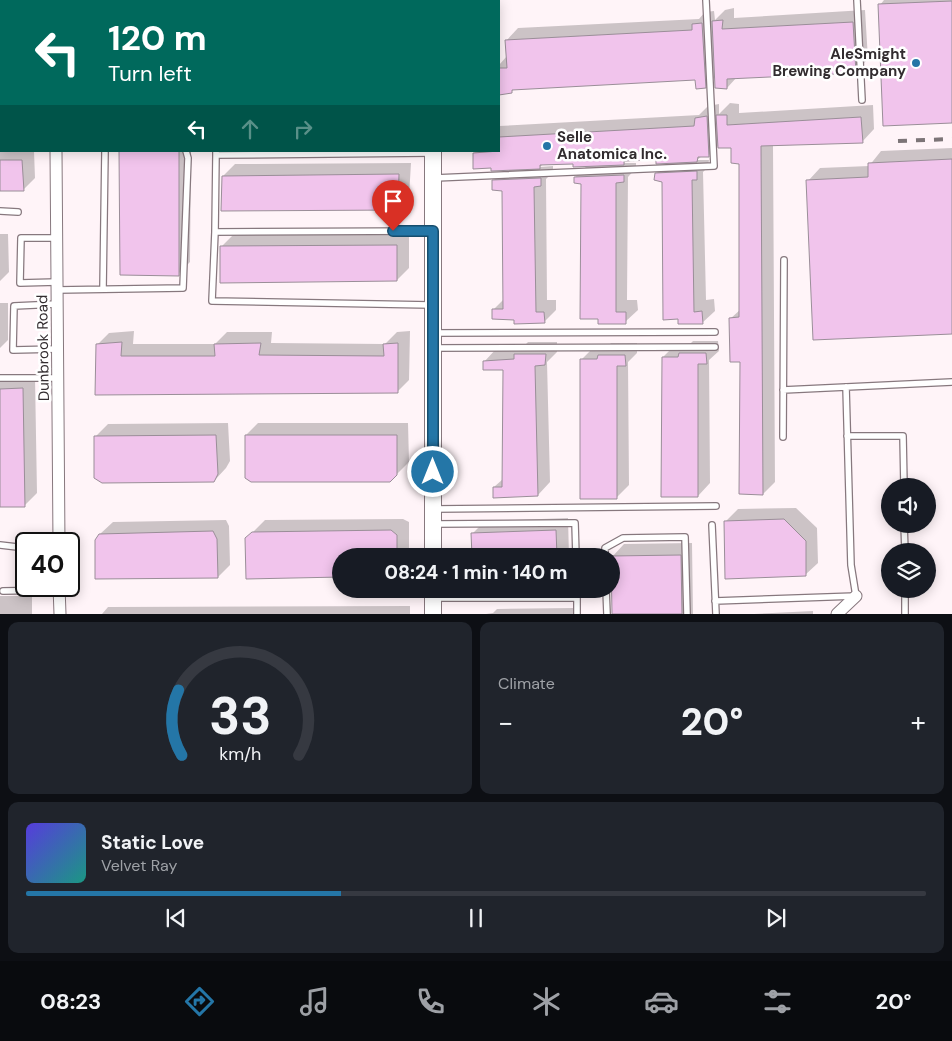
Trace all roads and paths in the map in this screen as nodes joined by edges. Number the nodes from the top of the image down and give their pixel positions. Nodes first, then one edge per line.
1 (706, 0) edge
2 (857, 0) edge
3 (862, 100) dead end
4 (58, 152) edge
5 (105, 152) edge
6 (186, 152) edge
7 (433, 152) edge
8 (216, 153) edge
9 (433, 178) junction
10 (0, 211) edge
11 (18, 212) dead end
12 (433, 231) junction
13 (214, 232) junction
14 (57, 238) junction
15 (784, 260) dead end
16 (57, 286) junction
17 (103, 289) junction
18 (57, 304) junction
19 (433, 305) junction
20 (714, 332) dead end
21 (433, 341) junction
22 (715, 346) dead end
23 (58, 349) junction
24 (0, 378) edge
25 (58, 378) junction
26 (952, 382) edge
27 (846, 387) junction
28 (783, 390) junction
29 (847, 436) junction
30 (782, 437) dead end
31 (904, 478) edge
32 (716, 506) dead end
33 (433, 516) junction
34 (712, 526) dead end
35 (59, 532) edge
36 (0, 544) edge
37 (15, 546) edge
38 (433, 548) edge
39 (576, 548) edge
40 (605, 548) edge
41 (15, 590) edge
42 (3, 591) dead end
43 (856, 596) junction
44 (59, 597) edge
45 (577, 598) joint
46 (606, 598) edge
47 (905, 598) edge
48 (433, 600) edge
49 (716, 601) junction
50 (60, 614) edge
51 (577, 614) edge
52 (607, 614) edge
53 (687, 614) edge
54 (716, 614) edge
55 (838, 614) edge
56 (905, 614) edge

1 - 9 lane
2 - 3 lane
4 - 14 street, Dunbrook Road
5 - 17 lane
6 - 17 lane
7 - 8 lane
7 - 9 street
8 - 13 lane
9 - 12 street
10 - 11 lane
12 - 13 lane
12 - 19 street
13 - 19 lane
14 - 16 street, Dunbrook Road
14 - 16 lane
15 - 28 lane
16 - 17 lane
16 - 18 street, Dunbrook Road
18 - 23 street, Dunbrook Road
18 - 23 lane
19 - 21 street
20 - 21 lane
21 - 22 lane
21 - 33 street
23 - 25 street, Dunbrook Road
24 - 25 lane
25 - 35 street, Dunbrook Road
26 - 27 lane
27 - 28 lane
27 - 29 lane
28 - 30 lane
29 - 31 lane
29 - 43 lane
32 - 33 lane
33 - 38 street
33 - 39 lane
34 - 49 lane
36 - 37 lane
40 - 53 lane
41 - 42 lane
43 - 49 lane
43 - 55 street
44 - 50 street
45 - 48 lane
45 - 51 lane
46 - 52 lane
47 - 56 lane
49 - 54 lane

